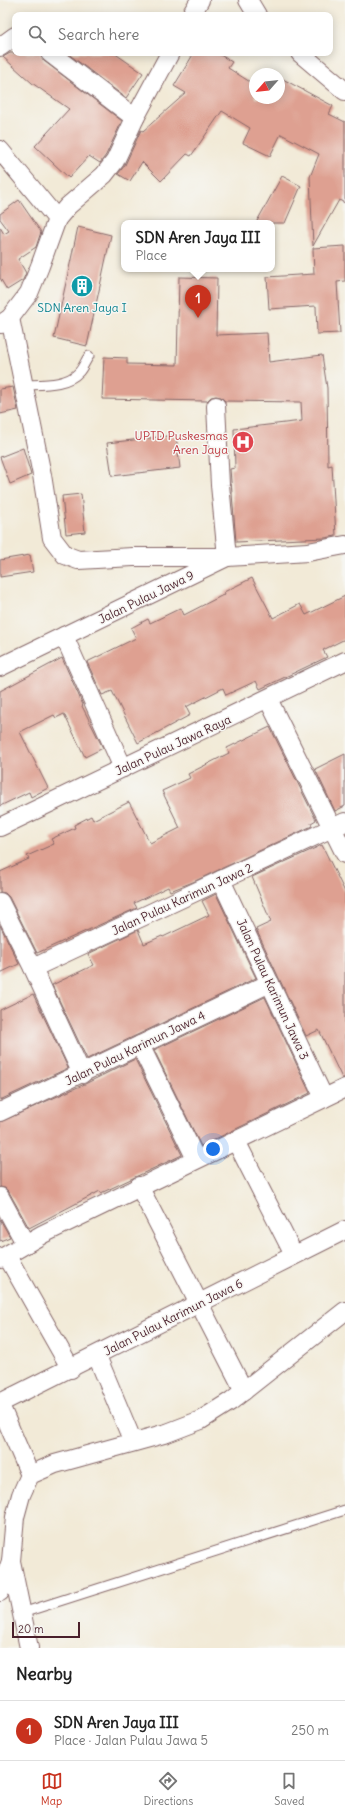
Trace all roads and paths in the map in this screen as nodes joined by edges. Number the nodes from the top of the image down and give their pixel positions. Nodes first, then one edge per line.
1 (200, 0) edge
2 (248, 0) edge
3 (193, 12) edge
4 (255, 12) edge
5 (12, 38) edge
6 (0, 47) edge
7 (54, 56) edge
8 (168, 56) edge
9 (304, 56) edge
10 (345, 91) edge
11 (135, 118) junction
12 (0, 150) edge
13 (57, 219) junction
14 (5, 322) edge
15 (89, 356) dead end
16 (24, 385) junction
17 (216, 406) dead end
18 (345, 545) edge
19 (227, 557) junction
20 (64, 636) junction
21 (345, 661) edge
22 (0, 667) edge
23 (268, 699) junction
24 (123, 768) junction
25 (338, 826) edge
26 (0, 827) edge
27 (345, 854) edge
28 (221, 880) junction
29 (0, 902) edge
30 (33, 968) junction
31 (270, 983) junction
32 (140, 1045) junction
33 (82, 1074) junction
34 (345, 1088) edge
35 (324, 1098) junction
36 (0, 1112) edge
37 (236, 1141) junction
38 (196, 1159) junction
39 (140, 1186) junction
40 (0, 1197) edge
41 (345, 1230) edge
42 (25, 1243) junction
43 (294, 1255) junction
44 (3, 1257) edge
45 (199, 1304) junction
46 (345, 1311) edge
47 (97, 1356) junction
48 (71, 1369) junction
49 (244, 1391) junction
50 (0, 1404) edge
51 (133, 1442) junction
52 (30, 1475) junction
53 (345, 1510) edge
54 (7, 1517) edge
55 (4, 1576) edge
56 (22, 1613) junction
57 (29, 1648) edge

1 - 3 street
2 - 4 street
5 - 6 street
7 - 11 street
8 - 11 street
9 - 10 street
11 - 13 street
12 - 13 street
13 - 14 street
14 - 16 street
15 - 16 lane
16 - 19 street
17 - 19 street
18 - 19 street
19 - 20 street, Jalan Pulau Jawa 9
20 - 22 street, Jalan Pulau Jawa 9
20 - 24 street
21 - 23 street, Jalan Pulau Jawa Raya
23 - 24 street, Jalan Pulau Jawa Raya
23 - 25 street
24 - 26 street, Jalan Pulau Jawa Raya
25 - 27 street
25 - 28 street, Jalan Pulau Karimun Jawa 2
28 - 30 street, Jalan Pulau Karimun Jawa 2
28 - 31 street, Jalan Pulau Karimun Jawa 3
29 - 30 street
30 - 33 street
31 - 32 street, Jalan Pulau Karimun Jawa 4
31 - 35 street, Jalan Pulau Karimun Jawa 3
32 - 33 street, Jalan Pulau Karimun Jawa 4
32 - 38 street
33 - 36 street, Jalan Pulau Karimun Jawa 4
34 - 35 street
35 - 37 street
37 - 38 street
37 - 43 street
38 - 39 street
39 - 42 street
39 - 45 street
40 - 42 street
41 - 43 street, Jalan Pulau Karimun Jawa 6
42 - 44 street
43 - 45 street, Jalan Pulau Karimun Jawa 6
44 - 48 street
45 - 47 street, Jalan Pulau Karimun Jawa 6
45 - 49 street
46 - 49 street
47 - 48 street, Jalan Pulau Karimun Jawa 6
47 - 51 street
48 - 50 street, Jalan Pulau Karimun Jawa 6
49 - 51 street
50 - 52 street
51 - 52 street
52 - 54 street
53 - 56 lane
54 - 55 street
55 - 56 street
56 - 57 street

